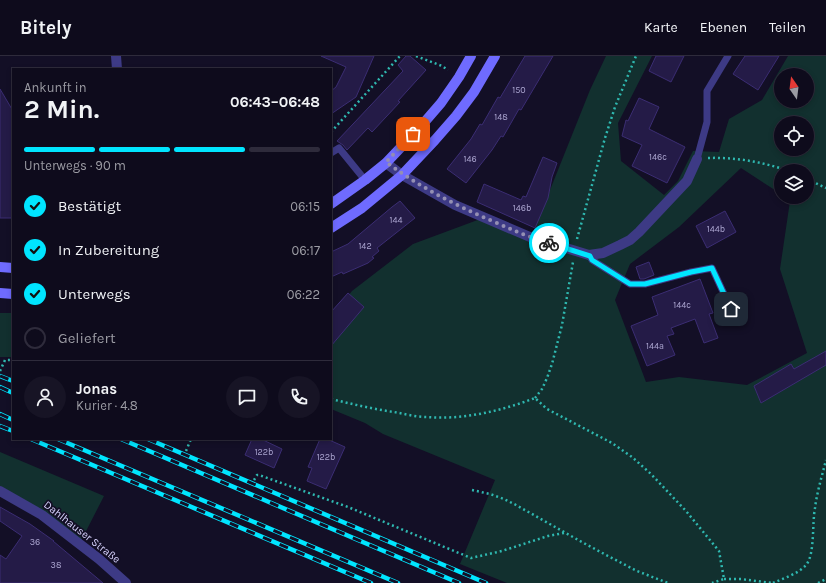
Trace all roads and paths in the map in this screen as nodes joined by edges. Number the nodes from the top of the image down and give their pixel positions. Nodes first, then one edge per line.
1 (116, 56) edge
2 (400, 56) edge
3 (416, 56) edge
4 (471, 56) edge
5 (495, 56) edge
6 (636, 56) edge
7 (728, 56) edge
8 (116, 68) edge
9 (459, 77) junction
10 (332, 131) edge
11 (332, 153) edge
12 (697, 159) junction
13 (386, 162) junction
14 (774, 166) edge
15 (402, 175) junction
16 (365, 180) junction
17 (814, 182) edge
18 (826, 188) edge
19 (332, 203) edge
20 (332, 227) edge
21 (575, 251) junction
22 (590, 256) junction
23 (0, 267) edge
24 (12, 268) edge
25 (0, 294) edge
26 (12, 294) edge
27 (731, 309) dead end
28 (12, 360) edge
29 (0, 371) edge
30 (535, 398) junction
31 (332, 399) edge
32 (191, 440) edge
33 (186, 451) dead end
34 (826, 460) edge
35 (254, 480) dead end
36 (472, 490) dead end
37 (0, 491) edge
38 (564, 532) junction
39 (724, 579) junction
40 (826, 579) edge
41 (126, 583) edge
42 (668, 583) edge
43 (712, 583) edge
44 (772, 583) edge
45 (818, 583) edge

1 - 8 street
2 - 10 path
3 - 9 path
4 - 9 main road
5 - 15 main road
6 - 21 path
7 - 12 lane
9 - 13 main road
11 - 16 lane
12 - 14 path
12 - 22 street
13 - 15 street
13 - 16 main road
15 - 20 main road
15 - 21 street
16 - 19 main road
17 - 18 path
21 - 22 street
21 - 30 path
22 - 27 lane
23 - 24 main road
25 - 26 main road
28 - 29 path
30 - 31 path
30 - 39 path
32 - 33 path
34 - 44 path
35 - 38 path
36 - 38 path
37 - 41 street, Dahlhauser Straße
38 - 42 path
39 - 43 path
39 - 44 path
40 - 45 path

